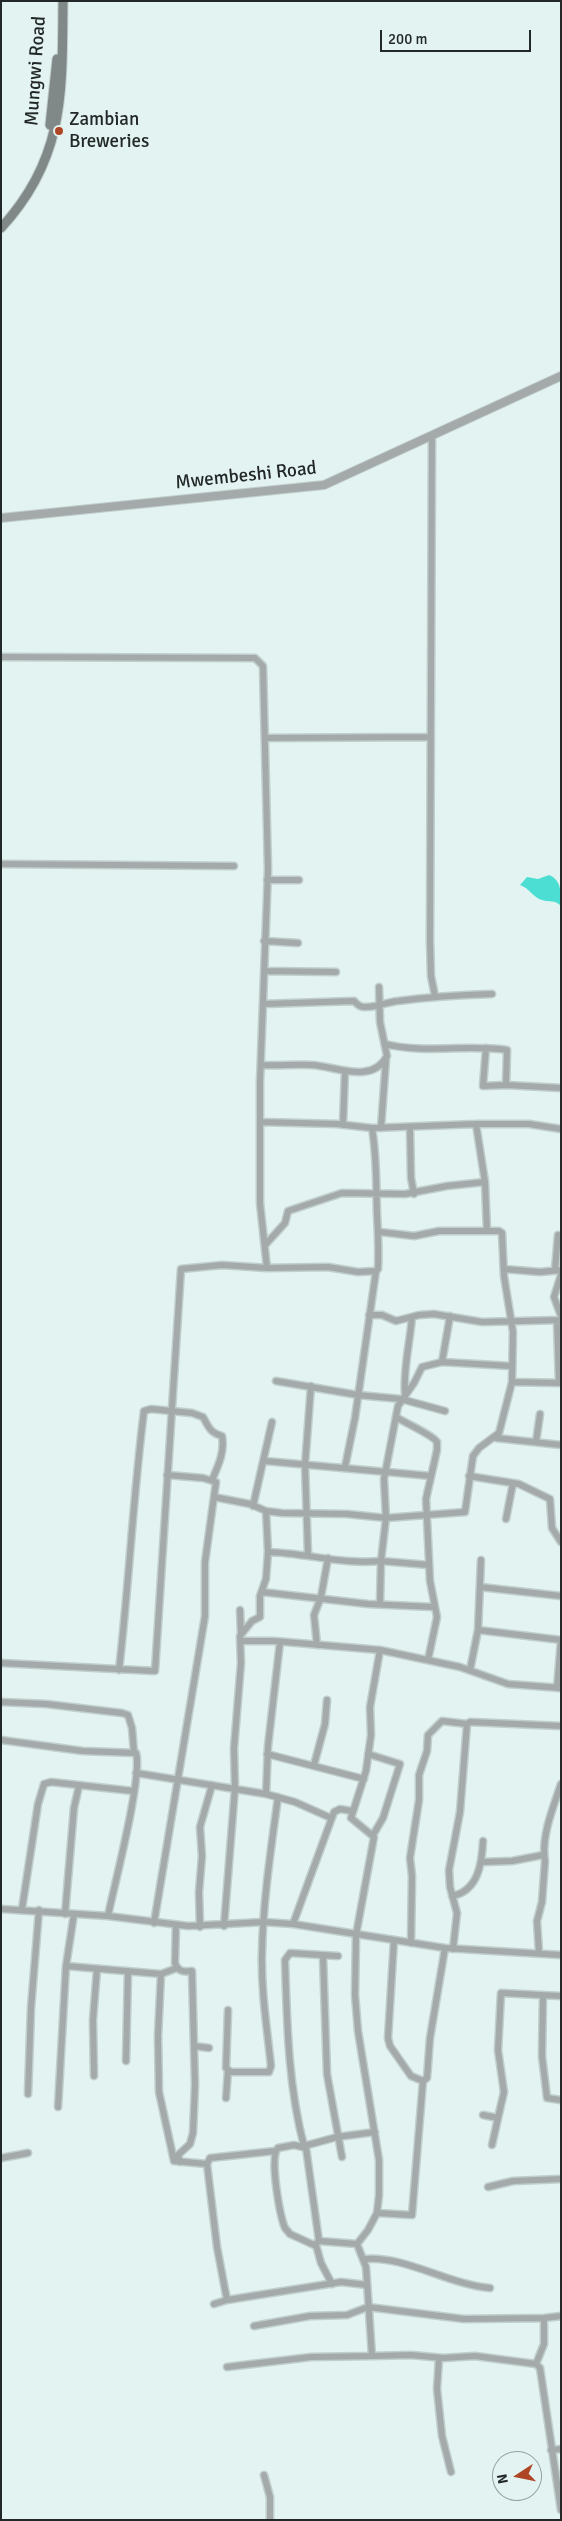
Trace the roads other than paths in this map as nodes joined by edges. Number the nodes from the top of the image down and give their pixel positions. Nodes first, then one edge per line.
1 (57, 1) edge
2 (63, 1) edge
3 (58, 93) junction
4 (1, 220) edge
5 (1, 228) edge
6 (561, 376) edge
7 (432, 437) junction
8 (1, 518) edge
9 (1, 657) edge
10 (430, 737) junction
11 (266, 738) junction
12 (1, 864) edge
13 (234, 866) dead end
14 (267, 880) junction
15 (299, 880) dead end
16 (264, 941) junction
17 (298, 943) dead end
18 (264, 971) junction
19 (336, 972) dead end
20 (379, 987) dead end
21 (492, 994) dead end
22 (435, 996) junction
23 (263, 1004) junction
24 (380, 1004) junction
25 (385, 1044) junction
26 (486, 1048) junction
27 (386, 1058) junction
28 (261, 1065) junction
29 (344, 1071) junction
30 (506, 1085) junction
31 (561, 1088) edge
32 (260, 1122) junction
33 (476, 1124) junction
34 (343, 1125) junction
35 (372, 1128) junction
36 (381, 1128) junction
37 (410, 1128) junction
38 (561, 1129) edge
39 (485, 1182) junction
40 (414, 1194) junction
41 (377, 1195) junction
42 (488, 1231) junction
43 (380, 1232) junction
44 (558, 1235) dead end
45 (266, 1244) junction
46 (267, 1268) junction
47 (504, 1269) junction
48 (376, 1271) junction
49 (559, 1272) edge
50 (369, 1315) junction
51 (450, 1316) junction
52 (412, 1317) junction
53 (559, 1319) edge
54 (513, 1323) junction
55 (442, 1362) junction
56 (511, 1366) junction
57 (276, 1381) dead end
58 (512, 1382) junction
59 (560, 1383) edge
60 (311, 1386) junction
61 (358, 1395) junction
62 (403, 1396) junction
63 (171, 1411) junction
64 (445, 1411) dead end
65 (540, 1414) dead end
66 (396, 1417) junction
67 (272, 1422) dead end
68 (496, 1438) junction
69 (536, 1442) junction
70 (561, 1445) edge
71 (265, 1461) junction
72 (305, 1465) junction
73 (345, 1467) junction
74 (386, 1472) junction
75 (167, 1475) junction
76 (431, 1476) junction
77 (469, 1476) junction
78 (212, 1480) junction
79 (513, 1483) junction
80 (214, 1497) junction
81 (253, 1506) junction
82 (266, 1511) junction
83 (307, 1513) junction
84 (427, 1516) junction
85 (386, 1518) junction
86 (506, 1518) dead end
87 (561, 1542) edge
88 (268, 1552) junction
89 (308, 1555) junction
90 (328, 1558) junction
91 (481, 1560) dead end
92 (381, 1561) junction
93 (430, 1565) junction
94 (480, 1586) junction
95 (262, 1592) junction
96 (561, 1596) edge
97 (321, 1597) junction
98 (380, 1604) junction
99 (434, 1607) junction
100 (240, 1610) dead end
101 (478, 1630) junction
102 (241, 1638) junction
103 (561, 1640) edge
104 (280, 1642) junction
105 (316, 1645) junction
106 (380, 1650) junction
107 (428, 1660) junction
108 (1, 1663) edge
109 (119, 1670) junction
110 (470, 1670) junction
111 (559, 1688) edge
112 (327, 1700) dead end
113 (1, 1702) edge
114 (467, 1724) junction
115 (561, 1726) edge
116 (1, 1740) edge
117 (134, 1752) junction
118 (267, 1754) junction
119 (368, 1754) junction
120 (314, 1765) junction
121 (136, 1773) junction
122 (364, 1779) junction
123 (177, 1780) junction
124 (561, 1784) edge
125 (212, 1785) junction
126 (79, 1786) junction
127 (235, 1788) junction
128 (133, 1791) junction
129 (266, 1794) junction
130 (278, 1797) junction
131 (352, 1811) junction
132 (331, 1818) junction
133 (373, 1834) junction
134 (483, 1841) dead end
135 (544, 1859) junction
136 (482, 1862) junction
137 (452, 1896) junction
138 (1, 1909) edge
139 (22, 1909) junction
140 (40, 1910) junction
141 (66, 1914) junction
142 (74, 1914) junction
143 (108, 1916) junction
144 (264, 1922) junction
145 (154, 1923) junction
146 (294, 1924) junction
147 (176, 1925) junction
148 (224, 1926) junction
149 (200, 1927) junction
150 (356, 1935) junction
151 (394, 1940) junction
152 (411, 1943) junction
153 (445, 1948) junction
154 (453, 1949) junction
155 (539, 1952) junction
156 (561, 1955) edge
157 (322, 1956) junction
158 (338, 1956) dead end
159 (66, 1966) junction
160 (177, 1968) junction
161 (97, 1969) junction
162 (128, 1971) junction
163 (161, 1974) junction
164 (543, 1996) junction
165 (561, 1996) edge
166 (228, 2010) dead end
167 (194, 2046) junction
168 (209, 2048) dead end
169 (126, 2061) dead end
170 (228, 2070) junction
171 (94, 2076) dead end
172 (424, 2081) junction
173 (28, 2094) dead end
174 (226, 2098) dead end
175 (561, 2100) edge
176 (58, 2107) dead end
177 (483, 2115) dead end
178 (498, 2118) junction
179 (375, 2132) junction
180 (337, 2137) junction
181 (492, 2145) dead end
182 (304, 2146) junction
183 (275, 2151) junction
184 (28, 2153) dead end
185 (342, 2157) dead end
186 (1, 2158) edge
187 (180, 2162) junction
188 (207, 2164) junction
189 (561, 2179) edge
190 (488, 2186) dead end
191 (376, 2213) junction
192 (318, 2243) junction
193 (357, 2244) junction
194 (365, 2259) junction
195 (332, 2284) junction
196 (367, 2285) junction
197 (490, 2288) dead end
198 (227, 2300) junction
199 (214, 2304) dead end
200 (368, 2307) junction
201 (561, 2316) edge
202 (544, 2318) junction
203 (254, 2326) dead end
204 (372, 2356) junction
205 (439, 2358) junction
206 (536, 2364) junction
207 (227, 2368) dead end
208 (561, 2449) edge
209 (551, 2450) junction
210 (451, 2472) dead end
211 (264, 2476) dead end
212 (561, 2510) edge
213 (270, 2520) edge

1 - 3 main road, Mungwi Road
2 - 3 main road, Mungwi Road
3 - 4 main road, Mungwi Road
3 - 5 main road, Mungwi Road
6 - 7 street, Mwembeshi Road
7 - 8 street, Mwembeshi Road
7 - 10 street
9 - 11 street
10 - 11 street
10 - 22 street
11 - 14 street
12 - 13 street
14 - 15 street
14 - 16 street
16 - 17 street
16 - 18 street
18 - 19 street
18 - 23 street
20 - 24 street
21 - 22 street
22 - 24 street
23 - 24 street
23 - 28 street
24 - 25 street
25 - 26 street
25 - 27 street
26 - 30 street
26 - 30 street
27 - 29 street
27 - 36 street
28 - 29 street
28 - 32 street
29 - 34 street
30 - 31 street
32 - 34 street
32 - 45 street
33 - 37 street
33 - 38 street
33 - 39 street
34 - 35 street
35 - 36 street
35 - 41 street
36 - 37 street
37 - 40 street
39 - 40 street
39 - 42 street
40 - 41 street
41 - 43 street
41 - 45 street
42 - 43 street
42 - 47 street
43 - 48 street
44 - 49 street
45 - 46 street
46 - 48 street
46 - 63 street
47 - 49 street
47 - 54 street
48 - 50 street
49 - 53 street
50 - 52 street
50 - 61 street
51 - 52 street
51 - 54 street
51 - 55 street
52 - 62 street
53 - 54 street
53 - 59 street
54 - 56 street
55 - 56 street
55 - 62 street
56 - 58 street
57 - 60 street
58 - 59 street
58 - 68 street
60 - 61 street
60 - 72 street
61 - 62 street
61 - 73 street
62 - 64 street
62 - 66 street
63 - 75 street
63 - 78 street
63 - 109 street
65 - 69 street
66 - 74 street
66 - 76 street
67 - 71 street
68 - 69 street
68 - 77 street
69 - 70 street
71 - 72 street
71 - 81 street
72 - 73 street
72 - 83 street
73 - 74 street
74 - 76 street
74 - 85 street
75 - 78 street
75 - 109 street
76 - 84 street
77 - 79 street
77 - 84 street
78 - 80 street
79 - 86 street
79 - 87 street
80 - 81 street
80 - 123 street
81 - 82 street
82 - 83 street
82 - 88 street
83 - 85 street
83 - 89 street
84 - 85 street
84 - 93 street
85 - 92 street
88 - 89 street
88 - 95 street
89 - 90 street
90 - 92 street
90 - 97 street
91 - 94 street
92 - 93 street
92 - 98 street
93 - 99 street
94 - 96 street
94 - 101 street
95 - 97 street
95 - 102 street
97 - 98 street
97 - 105 street
98 - 99 street
99 - 107 street
100 - 102 street
101 - 103 street
101 - 110 street
102 - 104 street
102 - 127 street
103 - 111 street
104 - 105 street
104 - 118 street
105 - 106 street
106 - 107 street
106 - 119 street
107 - 110 street
108 - 109 street
110 - 111 street
112 - 120 street
113 - 117 street
114 - 115 street
114 - 137 street
114 - 152 street
116 - 117 street
117 - 121 street
118 - 120 street
118 - 129 street
119 - 122 street
119 - 133 street
120 - 122 street
121 - 123 street
121 - 128 street
122 - 131 street
123 - 125 street
123 - 145 street
124 - 135 street
125 - 127 street
125 - 149 street
126 - 128 street
126 - 139 street
126 - 141 street
127 - 129 street
127 - 148 street
128 - 143 street
129 - 130 street
130 - 132 street
130 - 144 street
131 - 132 street
131 - 133 street
132 - 146 street
133 - 150 street
134 - 136 street
135 - 136 street
135 - 155 street
136 - 137 street
137 - 154 street
138 - 139 street
139 - 140 street
140 - 141 street
140 - 173 street
141 - 142 street
142 - 143 street
142 - 159 street
143 - 145 street
144 - 146 street
144 - 148 street
144 - 170 street
145 - 147 street
146 - 150 street
147 - 149 street
147 - 160 street
148 - 149 street
150 - 151 street
150 - 179 street
151 - 152 street
151 - 172 street
152 - 153 street
153 - 154 street
153 - 172 street
154 - 155 street
155 - 156 street
157 - 158 street
157 - 180 street
157 - 182 street
159 - 161 street
159 - 176 street
160 - 163 street
160 - 167 street
161 - 162 street
161 - 171 street
162 - 163 street
162 - 169 street
163 - 187 street
164 - 165 street
164 - 175 street
164 - 178 street
166 - 170 street
167 - 168 street
167 - 187 street
170 - 174 street
172 - 191 street
177 - 178 street
178 - 181 street
179 - 180 street
179 - 191 street
180 - 182 street
180 - 185 street
182 - 183 street
182 - 192 street
183 - 188 street
183 - 192 street
184 - 186 street
187 - 188 street
188 - 198 street
189 - 190 street
191 - 193 street
192 - 193 street
192 - 195 street
193 - 194 street
194 - 196 street
194 - 197 street
195 - 196 street
195 - 198 street
196 - 200 street
198 - 199 street
200 - 202 street
200 - 203 street
200 - 204 street
201 - 202 street
202 - 206 street
204 - 205 street
204 - 207 street
205 - 206 street
205 - 210 street
206 - 209 street
208 - 209 street
209 - 212 street
211 - 213 street

